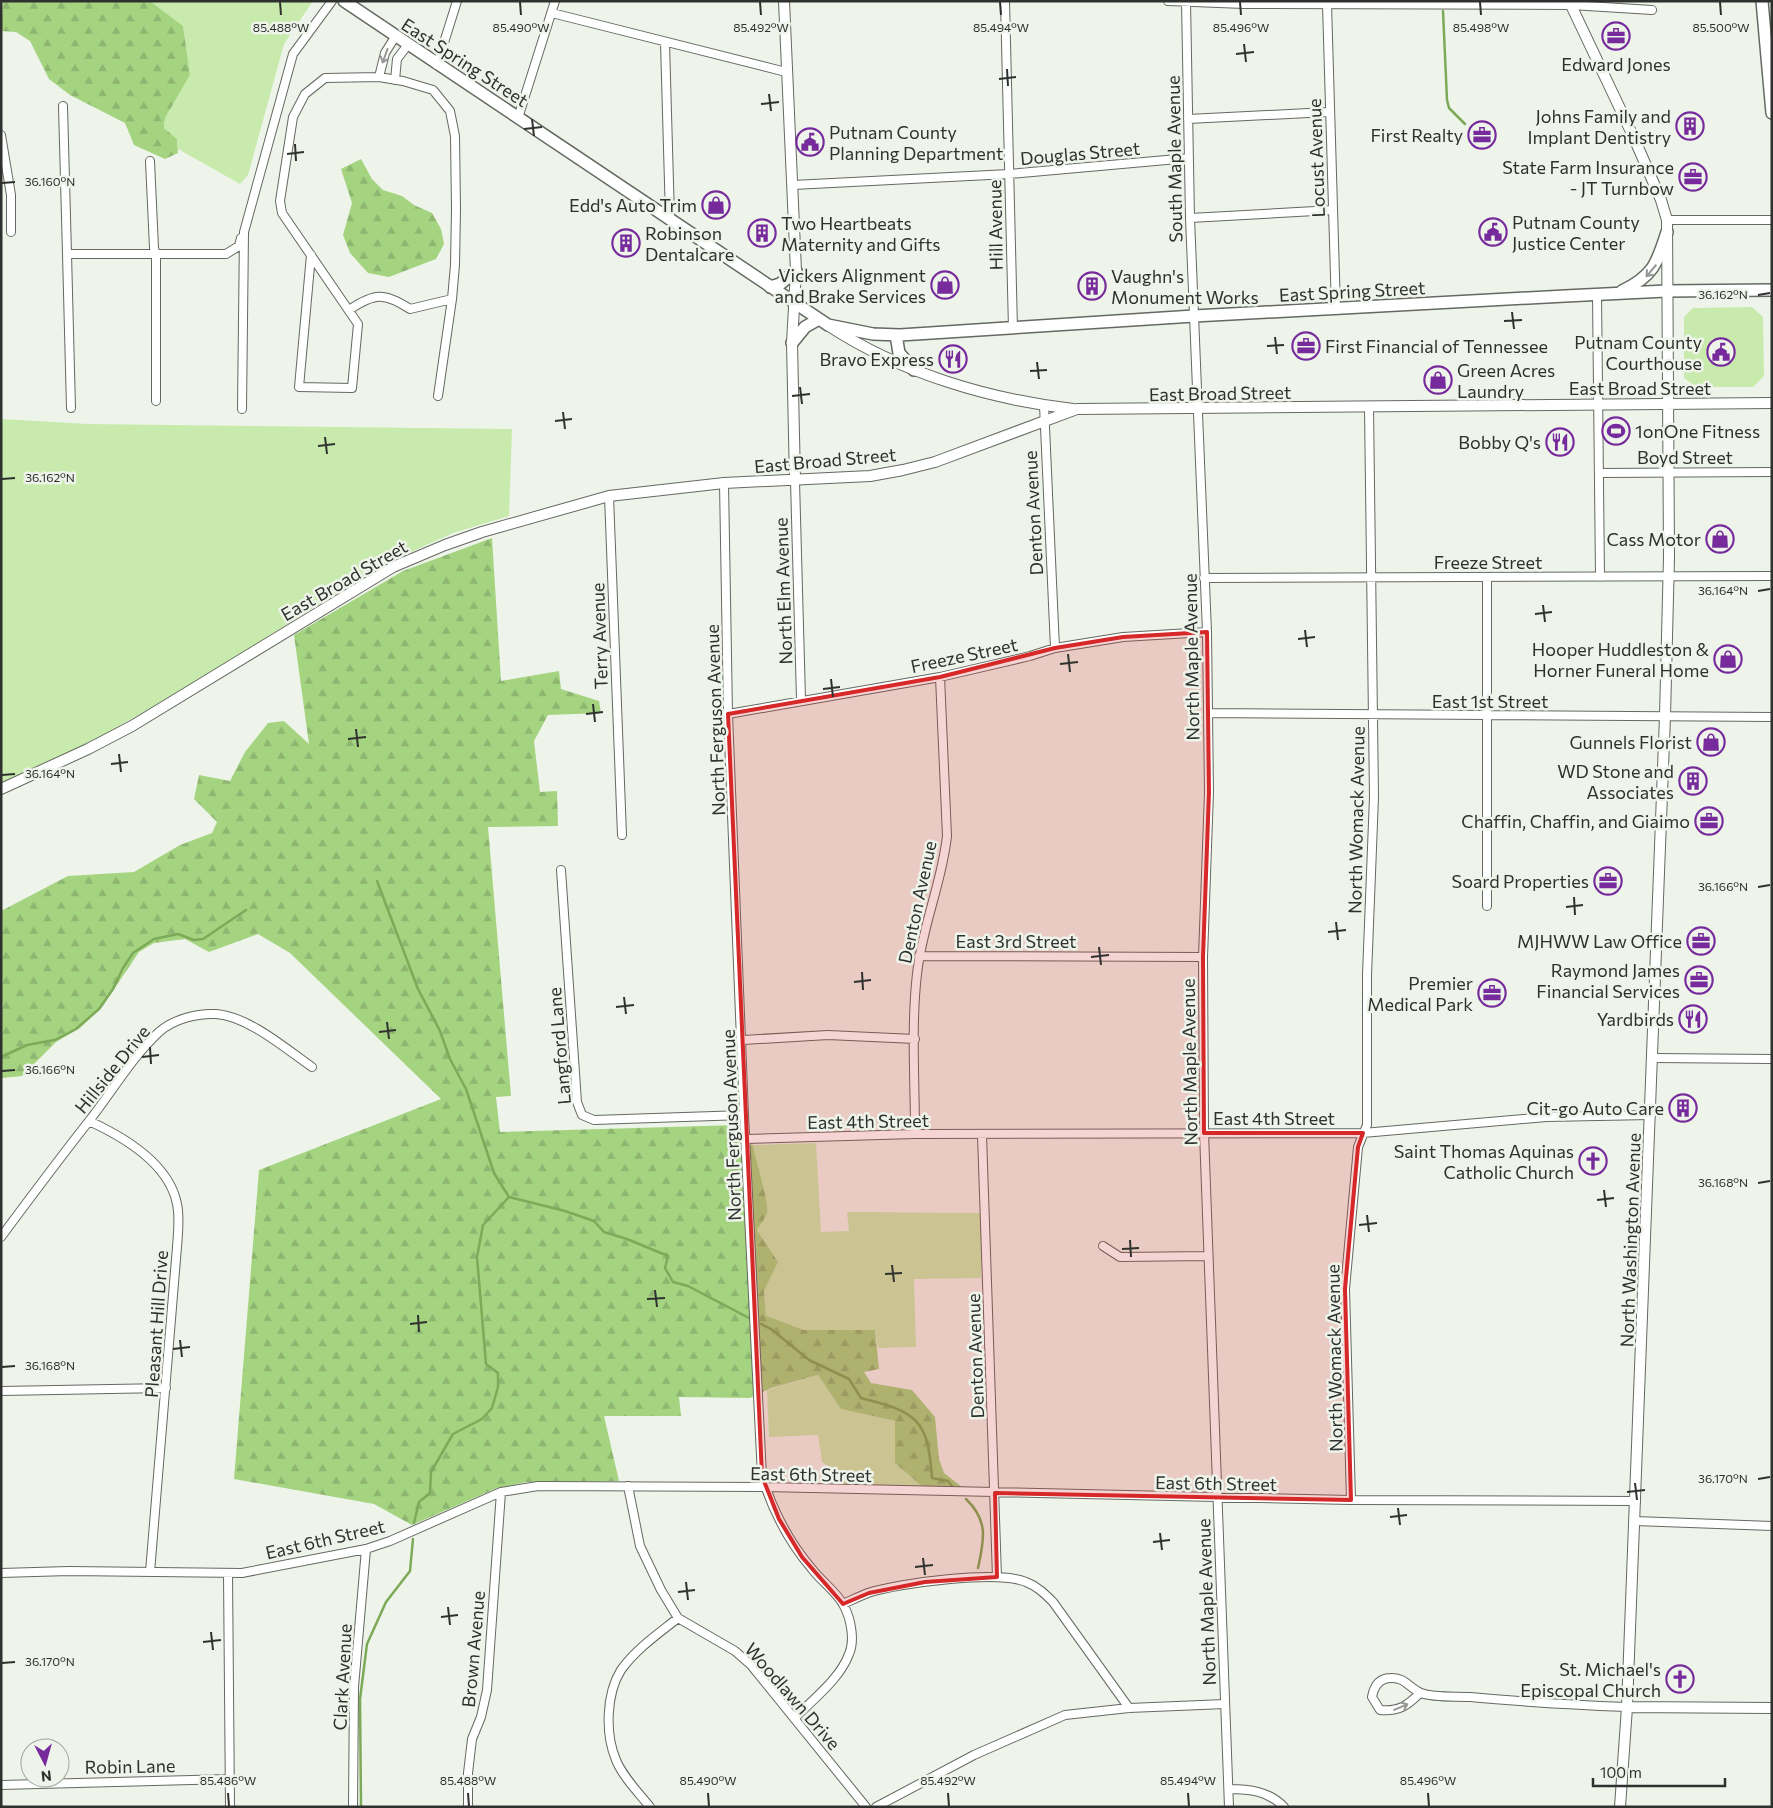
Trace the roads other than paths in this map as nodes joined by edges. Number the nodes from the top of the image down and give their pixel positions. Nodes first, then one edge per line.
1 (332, 1) edge
2 (344, 1) edge
3 (457, 1) edge
4 (555, 1) edge
5 (784, 1) edge
6 (1005, 1) edge
7 (1168, 1) edge
8 (1762, 1) edge
9 (1186, 2) edge
10 (1244, 2) edge
11 (1390, 3) edge
12 (1570, 3) edge
13 (1327, 4) junction
14 (1652, 10) dead end
15 (552, 13) junction
16 (395, 37) junction
17 (665, 43) junction
18 (407, 46) junction
19 (437, 65) junction
20 (786, 72) junction
21 (379, 77) junction
22 (395, 80) junction
23 (63, 106) dead end
24 (1328, 112) junction
25 (1772, 113) edge
26 (518, 118) junction
27 (1188, 119) junction
28 (1, 135) edge
29 (1190, 158) junction
30 (150, 161) dead end
31 (1009, 174) junction
32 (793, 185) junction
33 (1333, 210) junction
34 (670, 218) junction
35 (1190, 218) junction
36 (1772, 220) edge
37 (1667, 226) junction
38 (10, 232) dead end
39 (244, 232) junction
40 (67, 254) junction
41 (156, 255) junction
42 (311, 255) junction
43 (796, 271) junction
44 (770, 287) junction
45 (1772, 290) edge
46 (1666, 291) junction
47 (1597, 294) junction
48 (1616, 294) junction
49 (452, 299) junction
50 (794, 303) junction
51 (349, 310) junction
52 (1336, 310) junction
53 (1194, 316) junction
54 (824, 322) junction
55 (1013, 329) junction
56 (896, 335) junction
57 (792, 343) junction
58 (914, 370) junction
59 (438, 396) dead end
60 (156, 401) dead end
61 (1772, 403) edge
62 (1044, 405) junction
63 (1600, 405) junction
64 (1667, 405) junction
65 (71, 408) dead end
66 (242, 408) dead end
67 (1198, 408) junction
68 (1369, 408) junction
69 (1077, 409) junction
70 (1043, 422) junction
71 (1667, 472) junction
72 (1772, 472) edge
73 (1599, 473) junction
74 (795, 481) junction
75 (724, 483) junction
76 (609, 496) junction
77 (1372, 575) junction
78 (1668, 576) junction
79 (1772, 576) edge
80 (1487, 577) junction
81 (1600, 577) junction
82 (1204, 578) junction
83 (1207, 632) junction
84 (1055, 648) junction
85 (940, 677) junction
86 (802, 699) junction
87 (1208, 713) junction
88 (728, 714) junction
89 (1373, 715) junction
90 (1486, 716) junction
91 (1665, 716) junction
92 (1772, 717) edge
93 (1, 789) edge
94 (622, 835) dead end
95 (560, 870) dead end
96 (1487, 906) dead end
97 (920, 956) junction
98 (1203, 957) junction
99 (914, 1039) junction
100 (742, 1040) junction
101 (1654, 1058) junction
102 (1772, 1059) edge
103 (312, 1067) dead end
104 (1651, 1115) junction
105 (744, 1116) junction
106 (89, 1122) junction
107 (1204, 1132) junction
108 (1363, 1133) junction
109 (915, 1134) junction
110 (982, 1135) junction
111 (745, 1139) junction
112 (1, 1237) edge
113 (1103, 1246) dead end
114 (1208, 1256) junction
115 (166, 1388) junction
116 (1, 1391) edge
117 (628, 1486) junction
118 (765, 1487) junction
119 (501, 1492) junction
120 (995, 1493) junction
121 (1217, 1498) junction
122 (1351, 1500) junction
123 (1636, 1501) junction
124 (1635, 1521) junction
125 (1772, 1526) edge
126 (366, 1549) junction
127 (150, 1572) junction
128 (228, 1573) junction
129 (1, 1574) edge
130 (997, 1577) junction
131 (844, 1604) junction
132 (678, 1618) junction
133 (1420, 1693) junction
134 (1225, 1704) junction
135 (1627, 1707) junction
136 (1129, 1708) junction
137 (1772, 1708) edge
138 (795, 1718) junction
139 (230, 1779) junction
140 (1, 1785) edge
141 (1229, 1789) junction
142 (230, 1807) edge
143 (353, 1807) edge
144 (468, 1807) edge
145 (650, 1807) edge
146 (866, 1807) edge
147 (876, 1807) edge
148 (1229, 1807) edge
149 (1284, 1807) edge
150 (1620, 1807) edge

1 - 39 street
2 - 16 main road, East Spring Street
3 - 19 street
4 - 15 street
5 - 20 street
6 - 31 street, Hill Avenue
7 - 9 street
8 - 25 main road
9 - 10 street
9 - 27 street, South Maple Avenue
10 - 13 street
11 - 12 street
11 - 13 street
12 - 14 street
12 - 37 street, North Washington Avenue
13 - 24 street, Locust Avenue
15 - 17 street
15 - 26 street
16 - 18 main road, East Spring Street
16 -> 21 street
17 - 20 street
17 - 34 street
18 - 19 main road, East Spring Street
18 - 22 street
19 - 26 main road, East Spring Street
20 - 32 street
21 - 22 street
21 - 42 street
22 - 49 street
23 - 40 street
24 - 27 street
24 - 33 street, Locust Avenue
26 - 34 main road, East Spring Street
27 - 29 street, South Maple Avenue
28 - 38 street
29 - 31 street, Douglas Street
29 - 35 street, South Maple Avenue
30 - 41 street
31 - 32 street, Douglas Street
31 - 55 street, Hill Avenue
32 - 43 street
33 - 35 street
33 - 52 street, Locust Avenue
34 - 44 main road, East Spring Street
35 - 53 street, South Maple Avenue
36 - 37 street
37 - 46 street, North Washington Avenue
37 -> 48 main road
39 - 41 street
39 - 66 street
40 - 41 street
40 - 65 street
41 - 60 street
42 - 51 street
42 - 51 street
43 - 44 main road
43 - 50 street
44 - 50 main road, East Spring Street
45 - 46 main road, East Spring Street
46 - 48 main road, East Spring Street
46 - 64 street, North Washington Avenue
47 - 48 main road, East Spring Street
47 - 52 main road, East Spring Street
47 - 63 street
49 - 51 street
49 - 59 street
50 - 54 main road, East Spring Street
50 - 57 street
52 - 53 main road, East Spring Street
53 - 55 main road, East Spring Street
53 - 67 street, North Maple Avenue
54 - 56 main road, East Spring Street
54 - 57 main road
54 - 58 street
55 - 56 main road, East Spring Street
56 - 58 main road
57 - 74 street
58 - 62 street
61 - 64 street, East Broad Street
62 - 69 street
62 - 70 street, Denton Avenue
63 - 64 street, East Broad Street
63 - 68 street, East Broad Street
63 - 73 street
64 - 71 street, North Washington Avenue
67 - 68 street, East Broad Street
67 - 69 street, East Broad Street
67 - 82 street, North Maple Avenue
68 - 77 street, North Womack Avenue
69 - 70 street, East Broad Street
70 - 74 street, East Broad Street
70 - 84 street, Denton Avenue
71 - 72 street, Boyd Street
71 - 73 street, Boyd Street
71 - 78 street, North Washington Avenue
73 - 81 street
74 - 75 street, East Broad Street
74 - 86 street, North Elm Avenue
75 - 76 street, East Broad Street
75 - 88 street, North Ferguson Avenue
76 - 93 street, East Broad Street
76 - 94 street, Terry Avenue
77 - 80 street, Freeze Street
77 - 82 street, Freeze Street
77 - 89 street, North Womack Avenue
78 - 79 street, Freeze Street
78 - 81 street, Freeze Street
78 - 91 street, North Washington Avenue
80 - 81 street, Freeze Street
80 - 90 street
82 - 83 street, North Maple Avenue
83 - 84 street, Freeze Street
83 - 87 street, North Maple Avenue
84 - 85 street, Freeze Street
85 - 86 street, Freeze Street
85 - 97 street, Denton Avenue
86 - 88 street, Freeze Street
87 - 89 street, East 1st Street
87 - 98 street, North Maple Avenue
88 - 100 street, North Ferguson Avenue
89 - 90 street, East 1st Street
89 - 108 street, North Womack Avenue
90 - 91 street, East 1st Street
90 - 96 street
91 - 92 street, East 1st Street
91 - 101 street, North Washington Avenue
95 - 105 street, Langford Lane
97 - 98 street, East 3rd Street
97 - 99 street, Denton Avenue
98 - 107 street, North Maple Avenue
99 - 100 street
99 - 109 street, Denton Avenue
100 - 105 street, North Ferguson Avenue
101 - 102 street
101 - 104 street, North Washington Avenue
103 - 106 street, Hillside Drive
104 - 108 street, East 4th Street
104 - 123 street, North Washington Avenue
105 - 111 street, North Ferguson Avenue
106 - 112 street, Hillside Drive
106 - 115 street, Pleasant Hill Drive
107 - 108 street, East 4th Street
107 - 110 street, East 4th Street
107 - 114 street, North Maple Avenue
108 - 122 street, North Womack Avenue
109 - 110 street, East 4th Street
109 - 111 street, East 4th Street
110 - 120 street, Denton Avenue
111 - 118 street, North Ferguson Avenue
113 - 114 street
114 - 121 street, North Maple Avenue
115 - 116 street
115 - 127 street, Pleasant Hill Drive
117 - 118 street, East 6th Street
117 - 119 street, East 6th Street
117 - 132 street, Woodlawn Drive
118 - 120 street, East 6th Street
118 - 131 street, North Ferguson Avenue
119 - 126 street, East 6th Street
119 - 144 street, Brown Avenue
120 - 121 street, East 6th Street
120 - 130 street, Denton Avenue
121 - 122 street, East 6th Street
121 - 134 street, North Maple Avenue
122 - 123 street, East 6th Street
123 - 124 street, North Washington Avenue
124 - 125 street
124 - 135 street, North Washington Avenue
126 - 128 street, East 6th Street
126 - 143 street, Clark Avenue
127 - 128 street, East 6th Street
127 - 129 street, East 6th Street
128 - 139 street
130 - 131 street
130 - 136 street
131 - 138 street, North Ferguson Avenue
132 - 138 street, Woodlawn Drive
132 - 145 street
133 -> 133 street
133 - 135 street
134 - 136 street
134 - 141 street, North Maple Avenue
135 - 137 street
135 - 150 street, North Washington Avenue
136 - 147 street
138 - 146 street, Woodlawn Drive
139 - 140 street, Robin Lane
139 - 142 street
141 - 148 street, North Maple Avenue
141 - 149 street

